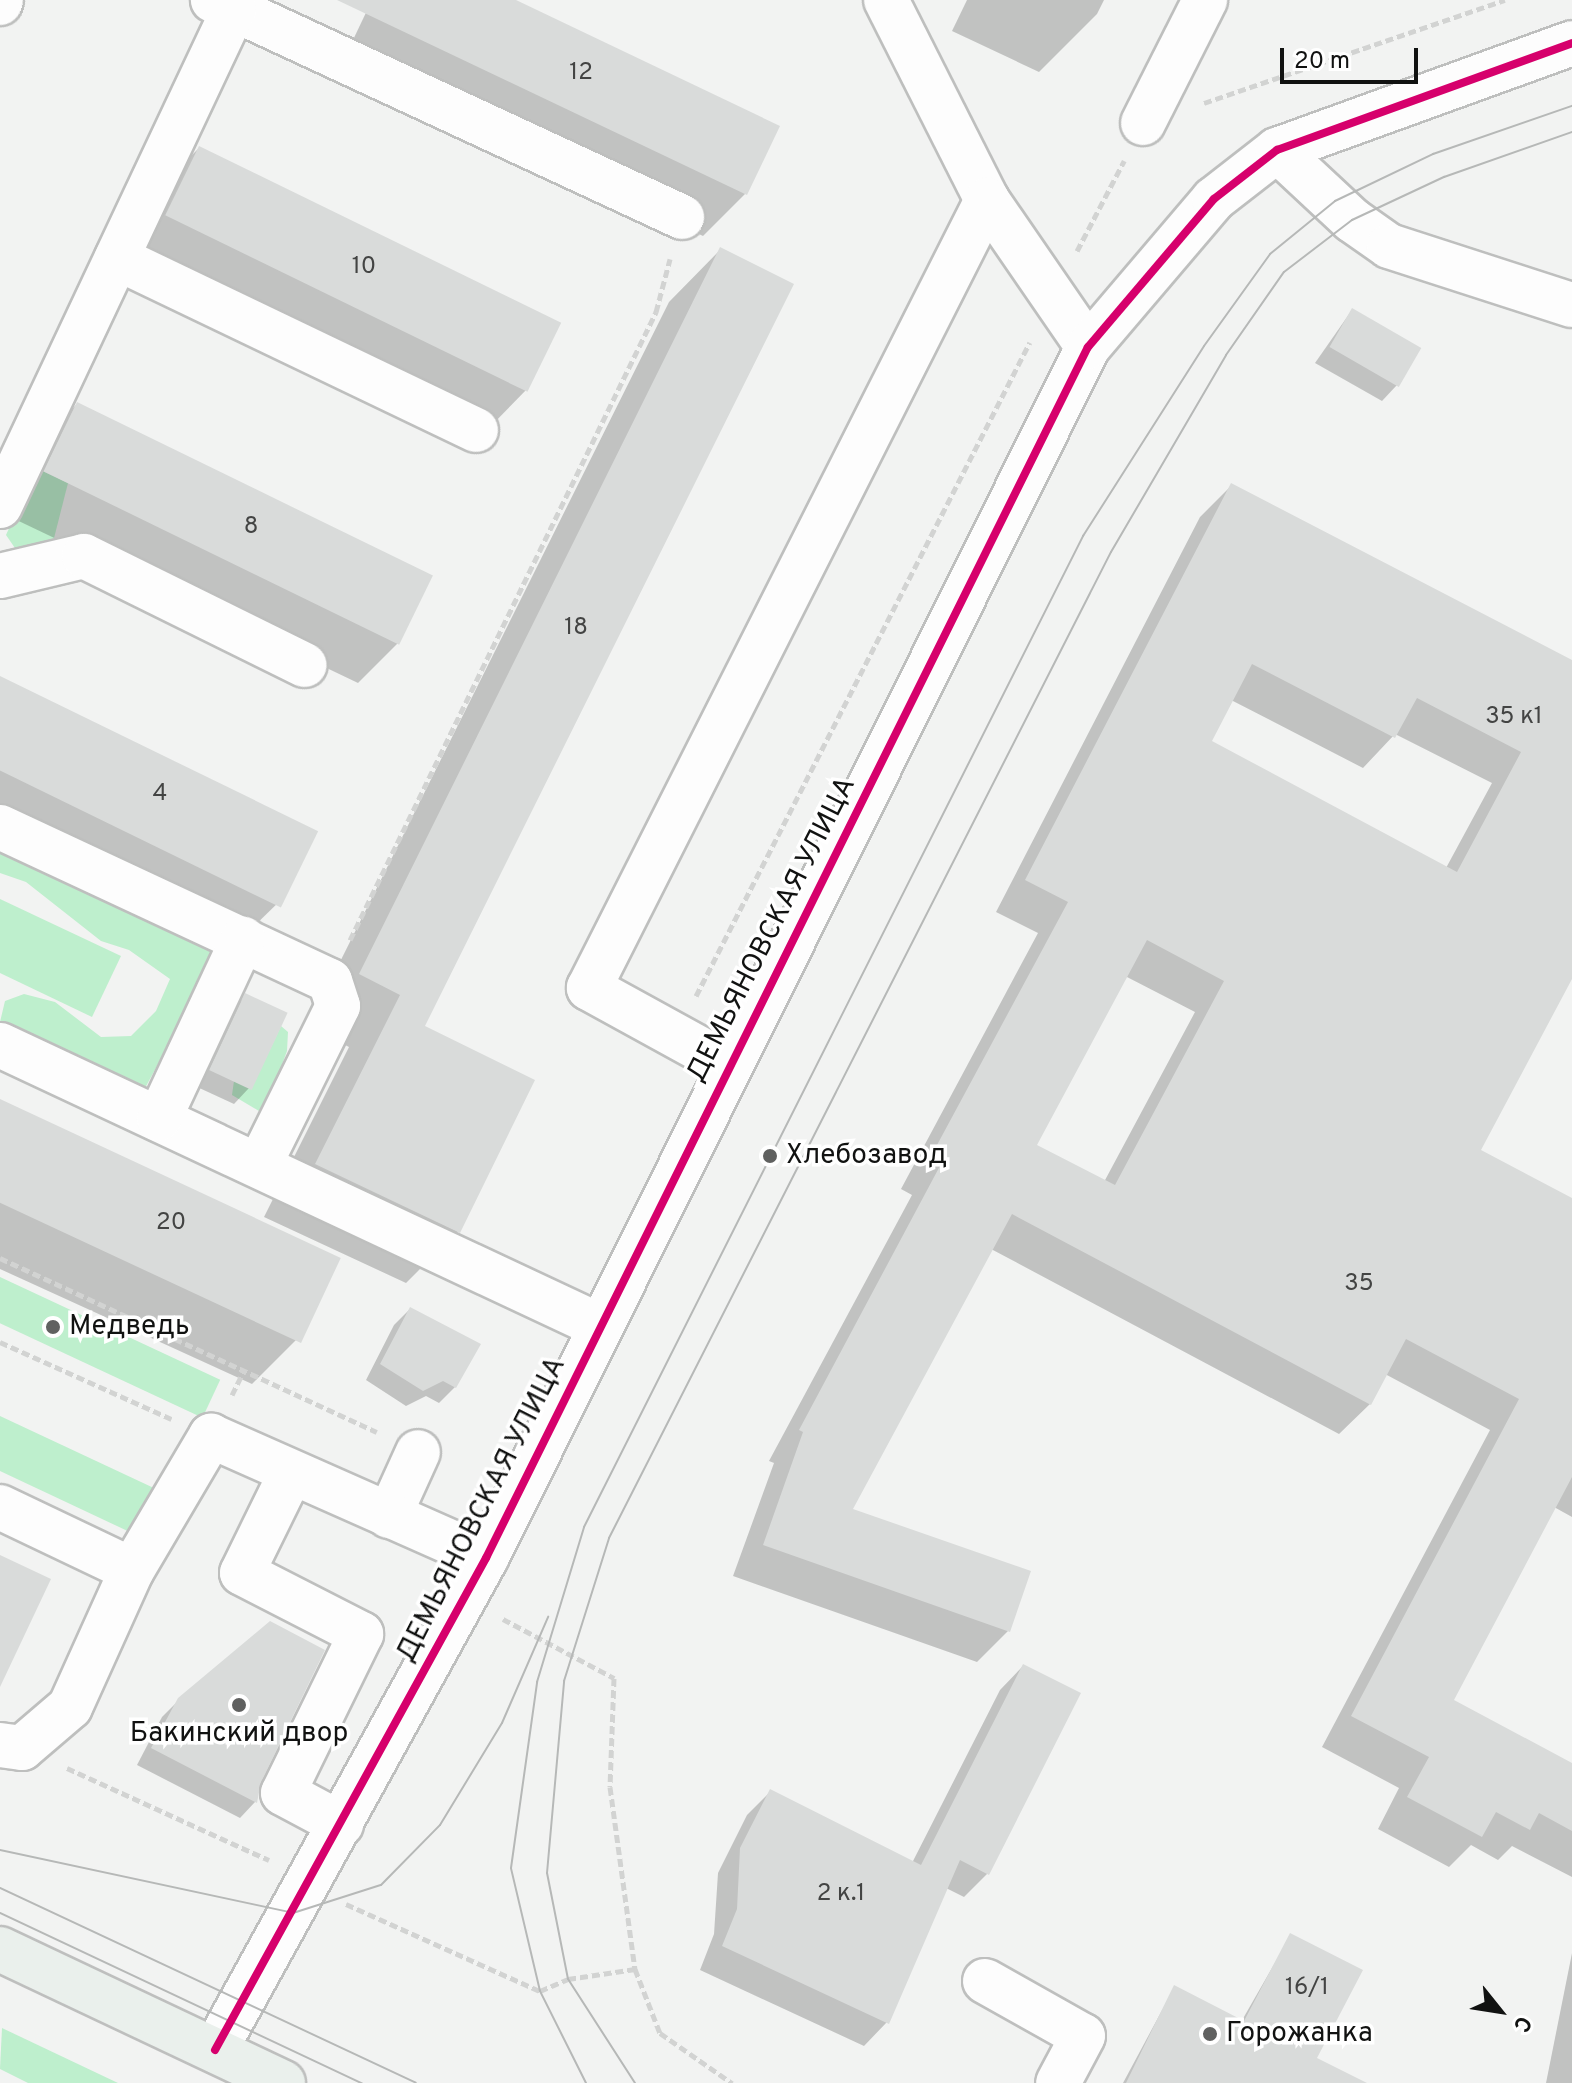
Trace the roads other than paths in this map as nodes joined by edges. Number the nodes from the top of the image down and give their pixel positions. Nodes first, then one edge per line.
1 (886, 0) edge
2 (1205, 0) edge
3 (224, 5) edge
4 (1572, 43) edge
5 (1143, 123) dead end
6 (1277, 150) junction
7 (987, 200) junction
8 (682, 217) road end
9 (117, 258) junction
10 (1572, 305) edge
11 (1088, 347) junction
12 (476, 430) dead end
13 (0, 506) edge
14 (0, 576) edge
15 (305, 665) dead end
16 (0, 827) edge
17 (243, 939) junction
18 (0, 1045) edge
19 (729, 1065) junction
20 (159, 1119) junction
21 (259, 1166) junction
22 (600, 1326) junction
23 (418, 1452) road end
24 (291, 1473) junction
25 (0, 1507) edge
26 (389, 1516) junction
27 (486, 1558) junction
28 (132, 1570) junction
29 (0, 1745) edge
30 (341, 1824) junction
31 (0, 1949) edge
32 (985, 1981) dead end
33 (215, 2050) junction
34 (283, 2083) edge
35 (1058, 2083) edge

1 - 7 street
2 - 5 street
3 - 8 street
3 - 9 street
4 - 6 street, ДЕМЬЯНОВСКАЯ УЛИЦА
6 - 10 street
6 - 11 street, ДЕМЬЯНОВСКАЯ УЛИЦА
7 - 11 street
7 - 19 street
9 - 12 street
9 - 13 street
11 - 19 street, ДЕМЬЯНОВСКАЯ УЛИЦА
14 - 15 street
16 - 17 street
17 - 20 street
17 - 21 street
18 - 20 street
19 - 22 street, ДЕМЬЯНОВСКАЯ УЛИЦА
20 - 21 street
21 - 22 street
22 - 27 street, ДЕМЬЯНОВСКАЯ УЛИЦА
23 - 26 street
24 - 26 street
24 - 28 street
24 - 30 street
25 - 28 street
26 - 27 street
27 - 30 street, ДЕМЬЯНОВСКАЯ УЛИЦА
28 - 29 street
30 - 33 street, ДЕМЬЯНОВСКАЯ УЛИЦА
31 - 33 main road
32 - 35 street
33 - 34 main road

